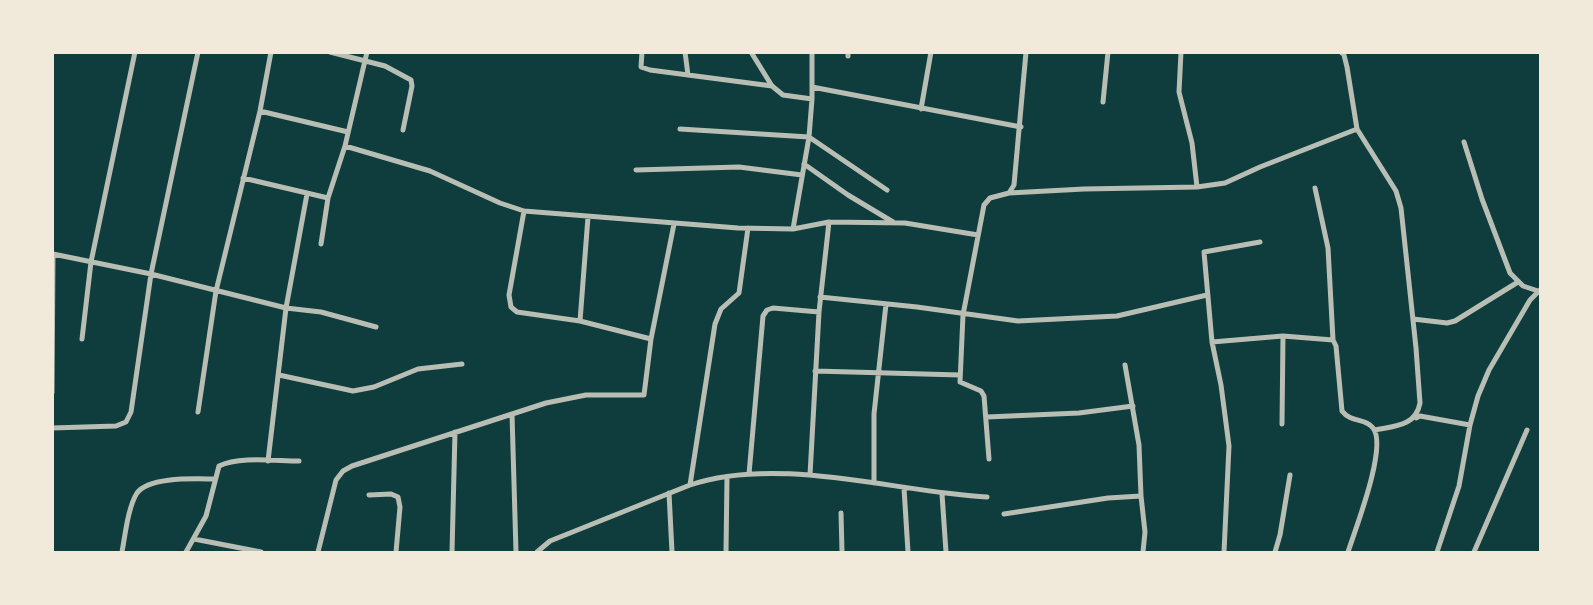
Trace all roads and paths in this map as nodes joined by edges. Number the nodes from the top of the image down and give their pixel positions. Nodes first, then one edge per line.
1 (135, 52) edge
2 (198, 52) edge
3 (271, 52) edge
4 (330, 52) edge
5 (367, 52) edge
6 (642, 52) edge
7 (685, 52) edge
8 (752, 52) edge
9 (812, 52) edge
10 (931, 52) edge
11 (1026, 52) edge
12 (1108, 52) edge
13 (1181, 52) edge
14 (1341, 52) edge
15 (366, 61) junction
16 (688, 75) junction
17 (771, 86) junction
18 (812, 87) junction
19 (812, 99) junction
20 (1103, 102) dead end
21 (921, 109) junction
22 (260, 111) junction
23 (1021, 127) junction
24 (680, 129) dead end
25 (1357, 129) junction
26 (403, 130) dead end
27 (348, 132) junction
28 (809, 137) junction
29 (1464, 142) dead end
30 (345, 146) junction
31 (804, 164) junction
32 (636, 170) dead end
33 (802, 175) junction
34 (243, 178) junction
35 (1197, 187) junction
36 (1316, 188) dead end
37 (887, 190) dead end
38 (1010, 193) junction
39 (307, 194) junction
40 (328, 198) junction
41 (524, 211) junction
42 (588, 217) junction
43 (829, 222) junction
44 (896, 223) junction
45 (674, 224) junction
46 (748, 228) junction
47 (793, 229) junction
48 (978, 236) junction
49 (1260, 242) dead end
50 (321, 244) dead end
51 (91, 262) junction
52 (151, 274) junction
53 (1518, 282) junction
54 (216, 291) junction
55 (1539, 291) edge
56 (1207, 295) junction
57 (820, 297) junction
58 (885, 304) junction
59 (286, 308) junction
60 (819, 312) junction
61 (963, 315) junction
62 (1413, 319) junction
63 (580, 321) junction
64 (376, 327) dead end
65 (1283, 336) junction
66 (82, 339) dead end
67 (651, 339) junction
68 (1333, 340) junction
69 (1212, 342) junction
70 (462, 364) dead end
71 (1125, 365) dead end
72 (815, 371) junction
73 (878, 372) junction
74 (279, 375) junction
75 (960, 375) junction
76 (52, 393) edge
77 (1133, 406) junction
78 (198, 412) dead end
79 (512, 414) junction
80 (987, 417) junction
81 (1414, 418) junction
82 (1282, 424) dead end
83 (1470, 425) junction
84 (52, 428) edge
85 (1376, 430) junction
86 (1527, 430) dead end
87 (455, 432) junction
88 (989, 459) dead end
89 (268, 461) junction
90 (299, 461) dead end
91 (749, 474) junction
92 (810, 475) junction
93 (1290, 475) dead end
94 (727, 477) junction
95 (215, 479) junction
96 (874, 483) junction
97 (690, 484) junction
98 (904, 488) junction
99 (669, 493) junction
100 (942, 494) junction
101 (369, 495) dead end
102 (1141, 496) junction
103 (987, 497) dead end
104 (841, 513) dead end
105 (1004, 514) dead end
106 (194, 539) junction
107 (122, 552) edge
108 (186, 552) edge
109 (261, 552) edge
110 (318, 552) edge
111 (396, 552) edge
112 (452, 552) edge
113 (516, 552) edge
114 (537, 552) edge
115 (672, 552) edge
116 (726, 552) edge
117 (842, 552) edge
118 (908, 552) edge
119 (946, 552) edge
120 (1143, 552) edge
121 (1224, 552) edge
122 (1275, 552) edge
123 (1348, 552) edge
124 (1437, 552) edge
125 (1474, 552) edge

1 - 51 street
2 - 52 street
3 - 22 street
4 - 15 street
5 - 15 street
6 - 16 street
7 - 16 street
8 - 17 street
9 - 18 street
10 - 21 street
11 - 23 street
12 - 20 street
13 - 35 street
14 - 25 street
15 - 26 street
15 - 27 street
16 - 17 street
17 - 19 street
18 - 19 street
18 - 21 street
19 - 28 street
21 - 23 street
22 - 27 street
22 - 34 street
23 - 38 street
24 - 28 street
25 - 35 street
25 - 62 street
27 - 30 street
28 - 31 street
28 - 37 street
29 - 53 street
30 - 40 street
30 - 41 street
31 - 33 street
31 - 44 street
32 - 33 street
33 - 47 street
34 - 39 street
34 - 54 street
35 - 38 street
36 - 68 street
38 - 48 street
39 - 40 street
39 - 59 street
40 - 50 street
41 - 42 street
41 - 63 street
42 - 45 street
42 - 63 street
43 - 44 street
43 - 47 street
43 - 57 street
44 - 48 street
45 - 46 street
45 - 67 street
46 - 47 street
46 - 97 street
48 - 61 street
49 - 56 street
51 - 52 street
51 - 66 street
51 - 76 street
52 - 54 street
52 - 84 street
53 - 55 street
53 - 62 street
54 - 59 street
54 - 78 street
55 - 83 street
56 - 61 street
56 - 69 street
57 - 58 street
57 - 60 street
58 - 61 street
58 - 73 street
59 - 64 street
59 - 74 street
60 - 72 street
60 - 91 street
61 - 75 street
62 - 81 street
63 - 67 street
65 - 68 street
65 - 69 street
65 - 82 street
67 - 79 street
68 - 85 street
69 - 121 street
70 - 74 street
71 - 77 street
72 - 73 street
72 - 92 street
73 - 75 street
73 - 96 street
74 - 89 street
75 - 80 street
77 - 80 street
77 - 102 street
79 - 87 street
79 - 113 street
80 - 88 street
81 - 83 street
81 - 85 street
83 - 124 street
85 - 123 street
86 - 125 street
87 - 110 street
87 - 112 street
89 - 90 street
89 - 95 street
91 - 92 street
91 - 94 street
92 - 96 street
93 - 122 street
94 - 97 street
94 - 116 street
95 - 106 street
95 - 107 street
96 - 98 street
97 - 99 street
98 - 100 street
98 - 118 street
99 - 114 street
99 - 115 street
100 - 103 street
100 - 119 street
101 - 111 street
102 - 105 street
102 - 120 street
104 - 117 street
106 - 108 street
106 - 109 street

